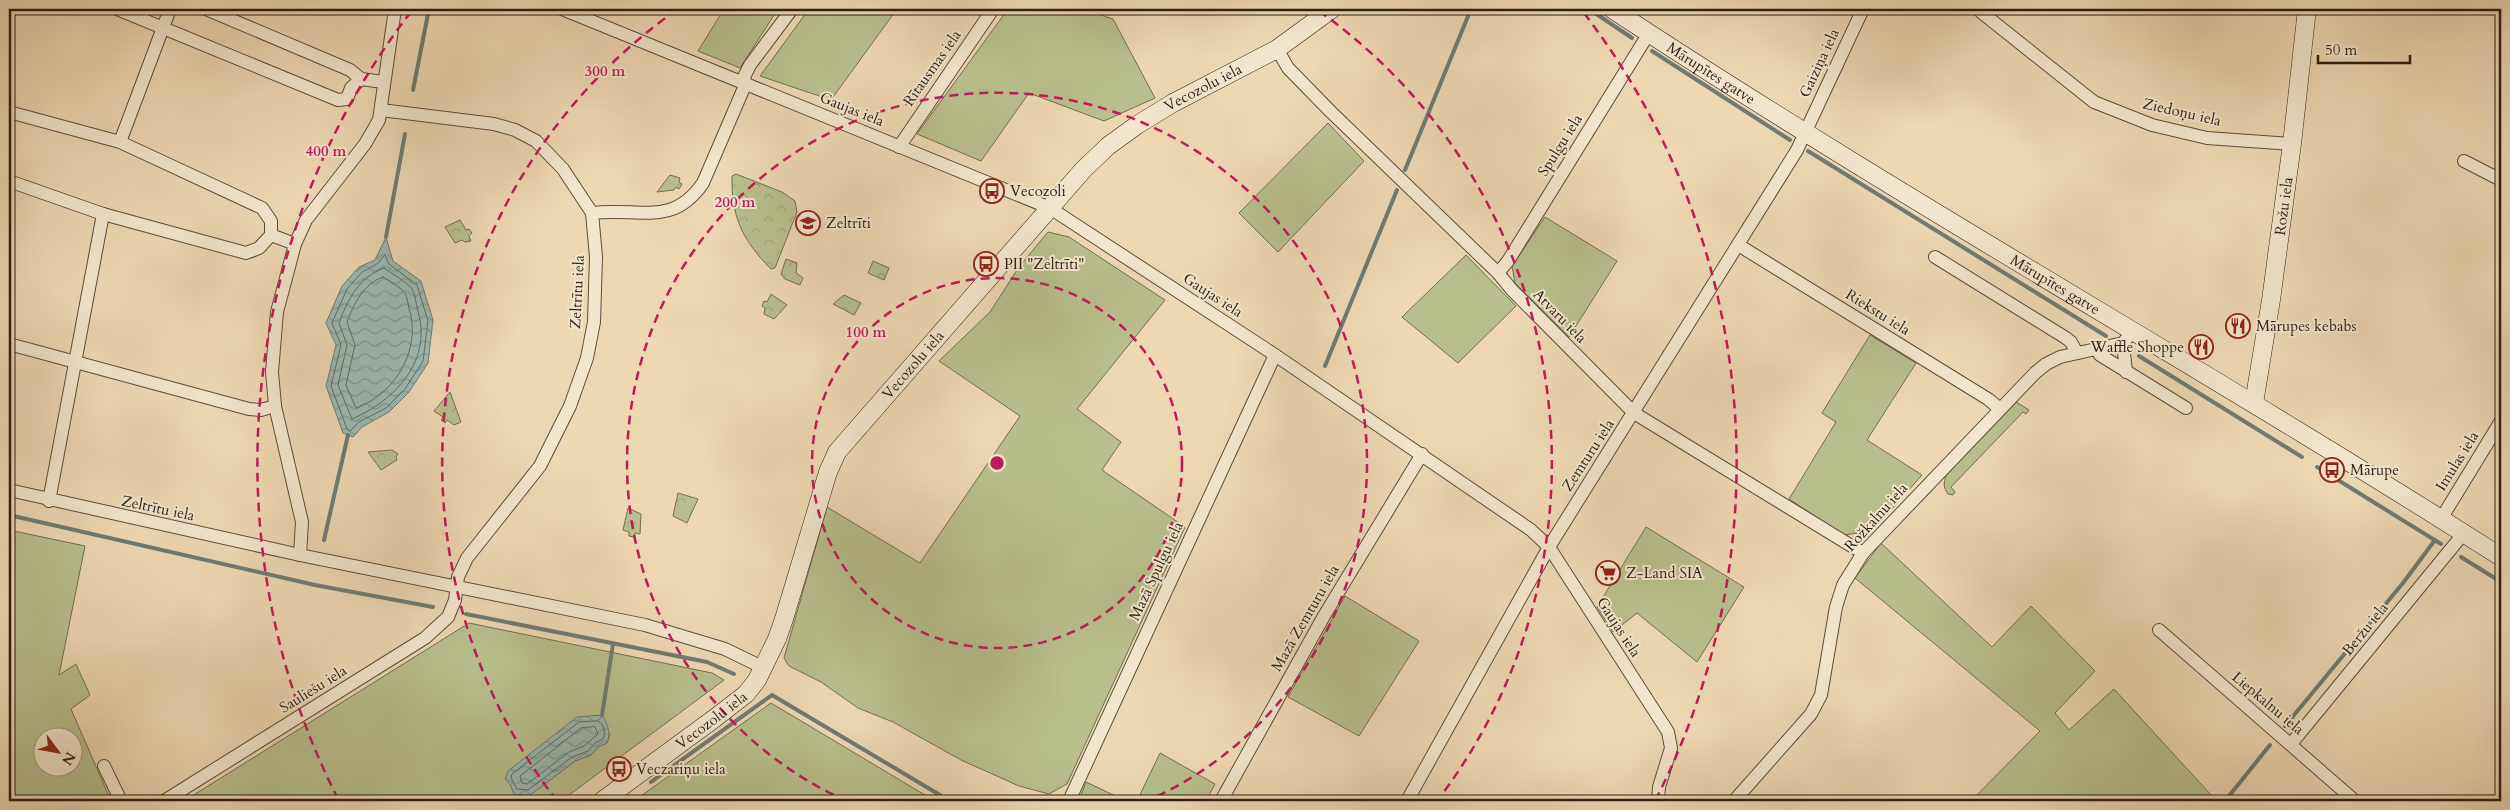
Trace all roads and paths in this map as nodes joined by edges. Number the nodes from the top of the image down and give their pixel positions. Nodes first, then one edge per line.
1 (117, 9) edge
2 (170, 9) edge
3 (206, 9) edge
4 (395, 9) edge
5 (562, 9) edge
6 (792, 9) edge
7 (993, 9) edge
8 (1332, 9) edge
9 (1612, 9) edge
10 (1863, 9) edge
11 (1980, 9) edge
12 (2306, 9) edge
13 (162, 27) junction
14 (1649, 33) junction
15 (1277, 49) junction
16 (361, 79) junction
17 (384, 82) junction
18 (744, 82) junction
19 (381, 110) junction
20 (9, 112) edge
21 (1805, 132) junction
22 (120, 142) junction
23 (2292, 144) junction
24 (899, 147) junction
25 (2464, 161) dead end
26 (2501, 180) edge
27 (9, 181) edge
28 (1050, 208) junction
29 (592, 213) junction
30 (103, 214) junction
31 (271, 235) junction
32 (294, 244) junction
33 (1740, 246) junction
34 (1935, 257) dead end
35 (1498, 273) junction
36 (2128, 337) junction
37 (9, 344) edge
38 (2097, 349) junction
39 (2077, 352) junction
40 (1275, 355) junction
41 (74, 361) junction
42 (2126, 372) junction
43 (2254, 403) junction
44 (276, 406) junction
45 (1999, 408) junction
46 (2186, 408) dead end
47 (1634, 413) junction
48 (2501, 421) edge
49 (1422, 454) junction
50 (9, 490) edge
51 (49, 501) junction
52 (2441, 518) junction
53 (2464, 533) junction
54 (1549, 547) junction
55 (1863, 553) junction
56 (300, 555) junction
57 (2501, 557) edge
58 (457, 586) junction
59 (2159, 630) dead end
60 (764, 668) junction
61 (2291, 744) junction
62 (104, 766) dead end
63 (121, 801) edge
64 (164, 801) edge
65 (602, 801) edge
66 (1069, 801) edge
67 (1221, 801) edge
68 (1407, 801) edge
69 (1658, 801) edge
70 (1734, 801) edge
71 (2355, 801) edge

1 - 13 street
2 - 13 street
3 - 16 street
4 - 17 street
5 - 18 street, Gaujas iela
6 - 18 street
7 - 24 street, Rītausmas iela
8 - 15 street, Vecozolu iela
9 - 14 street, Mārupītes gatve
10 - 21 street, Gaiziņa iela
11 - 23 street, Ziedoņu iela
12 - 23 street, Rožu iela
13 - 16 street
13 - 22 street
14 - 21 street, Mārupītes gatve
14 - 35 street, Spulgu iela
15 - 28 street, Vecozolu iela
15 - 35 street, Atvaru iela
16 - 17 street
17 - 19 street
18 - 24 street, Gaujas iela
18 - 29 street
19 - 29 street, Zeltrītu iela
19 - 32 street
20 - 22 street
21 - 33 street, Zemturu iela
21 - 36 street, Mārupītes gatve
22 - 31 street
23 - 43 street, Rožu iela
24 - 28 street, Gaujas iela
25 - 26 street
27 - 30 street
28 - 40 street, Gaujas iela
28 - 60 street, Vecozolu iela
29 - 58 street, Zeltrītu iela
30 - 31 street
30 - 41 street
31 - 32 street
32 - 44 street
33 - 45 street, Riekstu iela
33 - 47 street, Zemturu iela
34 - 39 street
35 - 47 street, Atvaru iela
36 - 38 street, Rožkalnu iela
36 - 42 street
36 - 43 street, Mārupītes gatve
37 - 41 street
38 - 39 street, Rožkalnu iela
38 - 42 street
39 - 45 street, Rožkalnu iela
40 - 49 street, Gaujas iela
40 - 66 street, Mazā Spulgu iela
41 - 44 street
41 - 51 street
42 - 46 street
43 - 52 street, Mārupītes gatve
44 - 56 street
45 - 55 street, Rožkalnu iela
47 - 54 street, Zemturu iela
47 - 55 street, Atvaru iela
48 - 52 street, Imulas iela
49 - 54 street, Gaujas iela
49 - 67 street, Mazā Zemturu iela
50 - 51 street, Zeltrītu iela
51 - 56 street, Zeltrītu iela
52 - 53 street, Mārupītes gatve
53 - 57 street, Mārupītes gatve
53 - 61 street, Beržu iela
54 - 68 street, Zemturu iela
54 - 69 street, Gaujas iela
55 - 70 street, Rožkalnu iela
56 - 58 street, Zeltrītu iela
58 - 60 street, Zeltrītu iela
58 - 64 street, Sauliešu iela
59 - 61 street, Liepkalnu iela
60 - 65 street, Vecozolu iela
61 - 71 street, Liepkalnu iela
62 - 63 street

